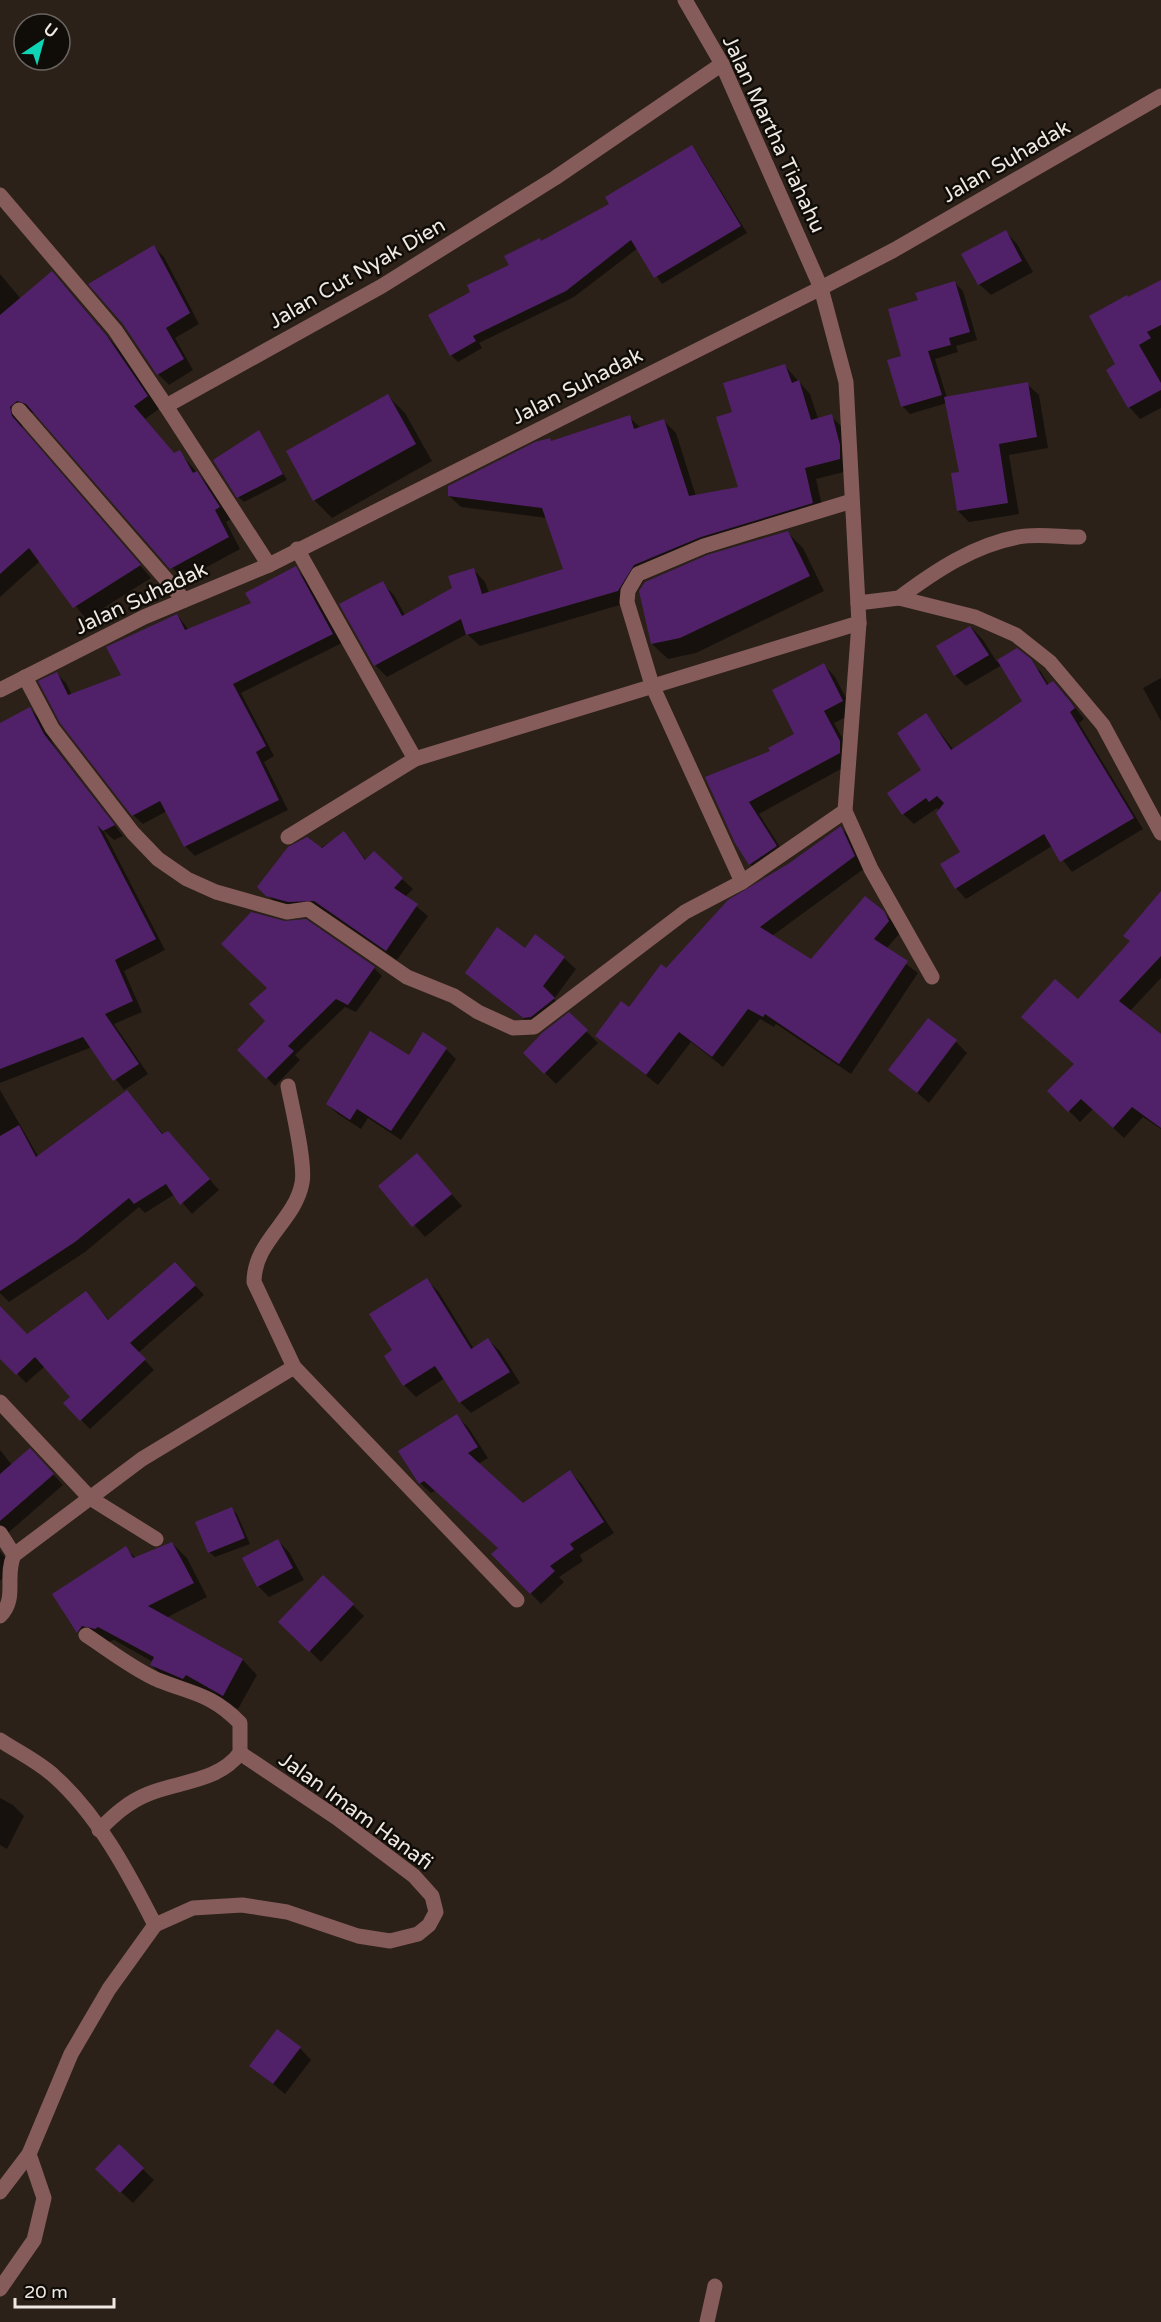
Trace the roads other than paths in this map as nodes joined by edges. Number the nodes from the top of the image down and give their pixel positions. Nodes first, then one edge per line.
1 (685, 0) edge
2 (722, 64) junction
3 (1161, 96) edge
4 (0, 195) edge
5 (821, 288) junction
6 (166, 406) junction
7 (19, 410) dead end
8 (852, 501) junction
9 (1079, 537) dead end
10 (297, 549) junction
11 (269, 565) junction
12 (899, 598) junction
13 (184, 600) junction
14 (858, 603) junction
15 (859, 623) junction
16 (25, 677) junction
17 (652, 685) junction
18 (0, 690) edge
19 (415, 759) junction
20 (845, 811) junction
21 (1161, 833) edge
22 (288, 837) dead end
23 (742, 882) junction
24 (932, 977) dead end
25 (288, 1086) dead end
26 (294, 1367) junction
27 (0, 1402) edge
28 (90, 1498) junction
29 (0, 1533) edge
30 (156, 1539) dead end
31 (14, 1556) junction
32 (517, 1600) dead end
33 (0, 1616) edge
34 (86, 1635) dead end
35 (0, 1740) edge
36 (240, 1753) junction
37 (99, 1830) junction
38 (155, 1925) junction
39 (29, 2154) junction
40 (0, 2193) edge
41 (715, 2286) dead end
42 (0, 2289) edge
43 (707, 2322) edge

1 - 2 street, Jalan Martha Tiahahu
2 - 5 street, Jalan Martha Tiahahu
2 - 6 street, Jalan Cut Nyak Dien
3 - 5 street, Jalan Suhadak
4 - 6 street
5 - 8 street, Jalan Martha Tiahahu
5 - 10 street, Jalan Suhadak
6 - 11 street
7 - 13 street
8 - 14 street, Jalan Martha Tiahahu
8 - 17 street
9 - 12 street
10 - 11 street, Jalan Suhadak
10 - 19 street
11 - 13 street, Jalan Suhadak
12 - 14 street
12 - 21 street
13 - 16 street, Jalan Suhadak
14 - 15 street, Jalan Martha Tiahahu
15 - 17 street
15 - 20 street, Jalan Martha Tiahahu
16 - 18 street, Jalan Suhadak
16 - 23 street
17 - 19 street
17 - 23 street
19 - 22 street
20 - 23 street
20 - 24 street
25 - 26 street
26 - 28 street
26 - 32 street
27 - 28 street
28 - 30 street
28 - 31 street
29 - 31 street
31 - 33 street
34 - 36 street
35 - 37 street
36 - 37 street
36 - 38 street, Jalan Imam Hanafi
37 - 38 street
38 - 39 street
39 - 40 street
39 - 42 street
41 - 43 street

